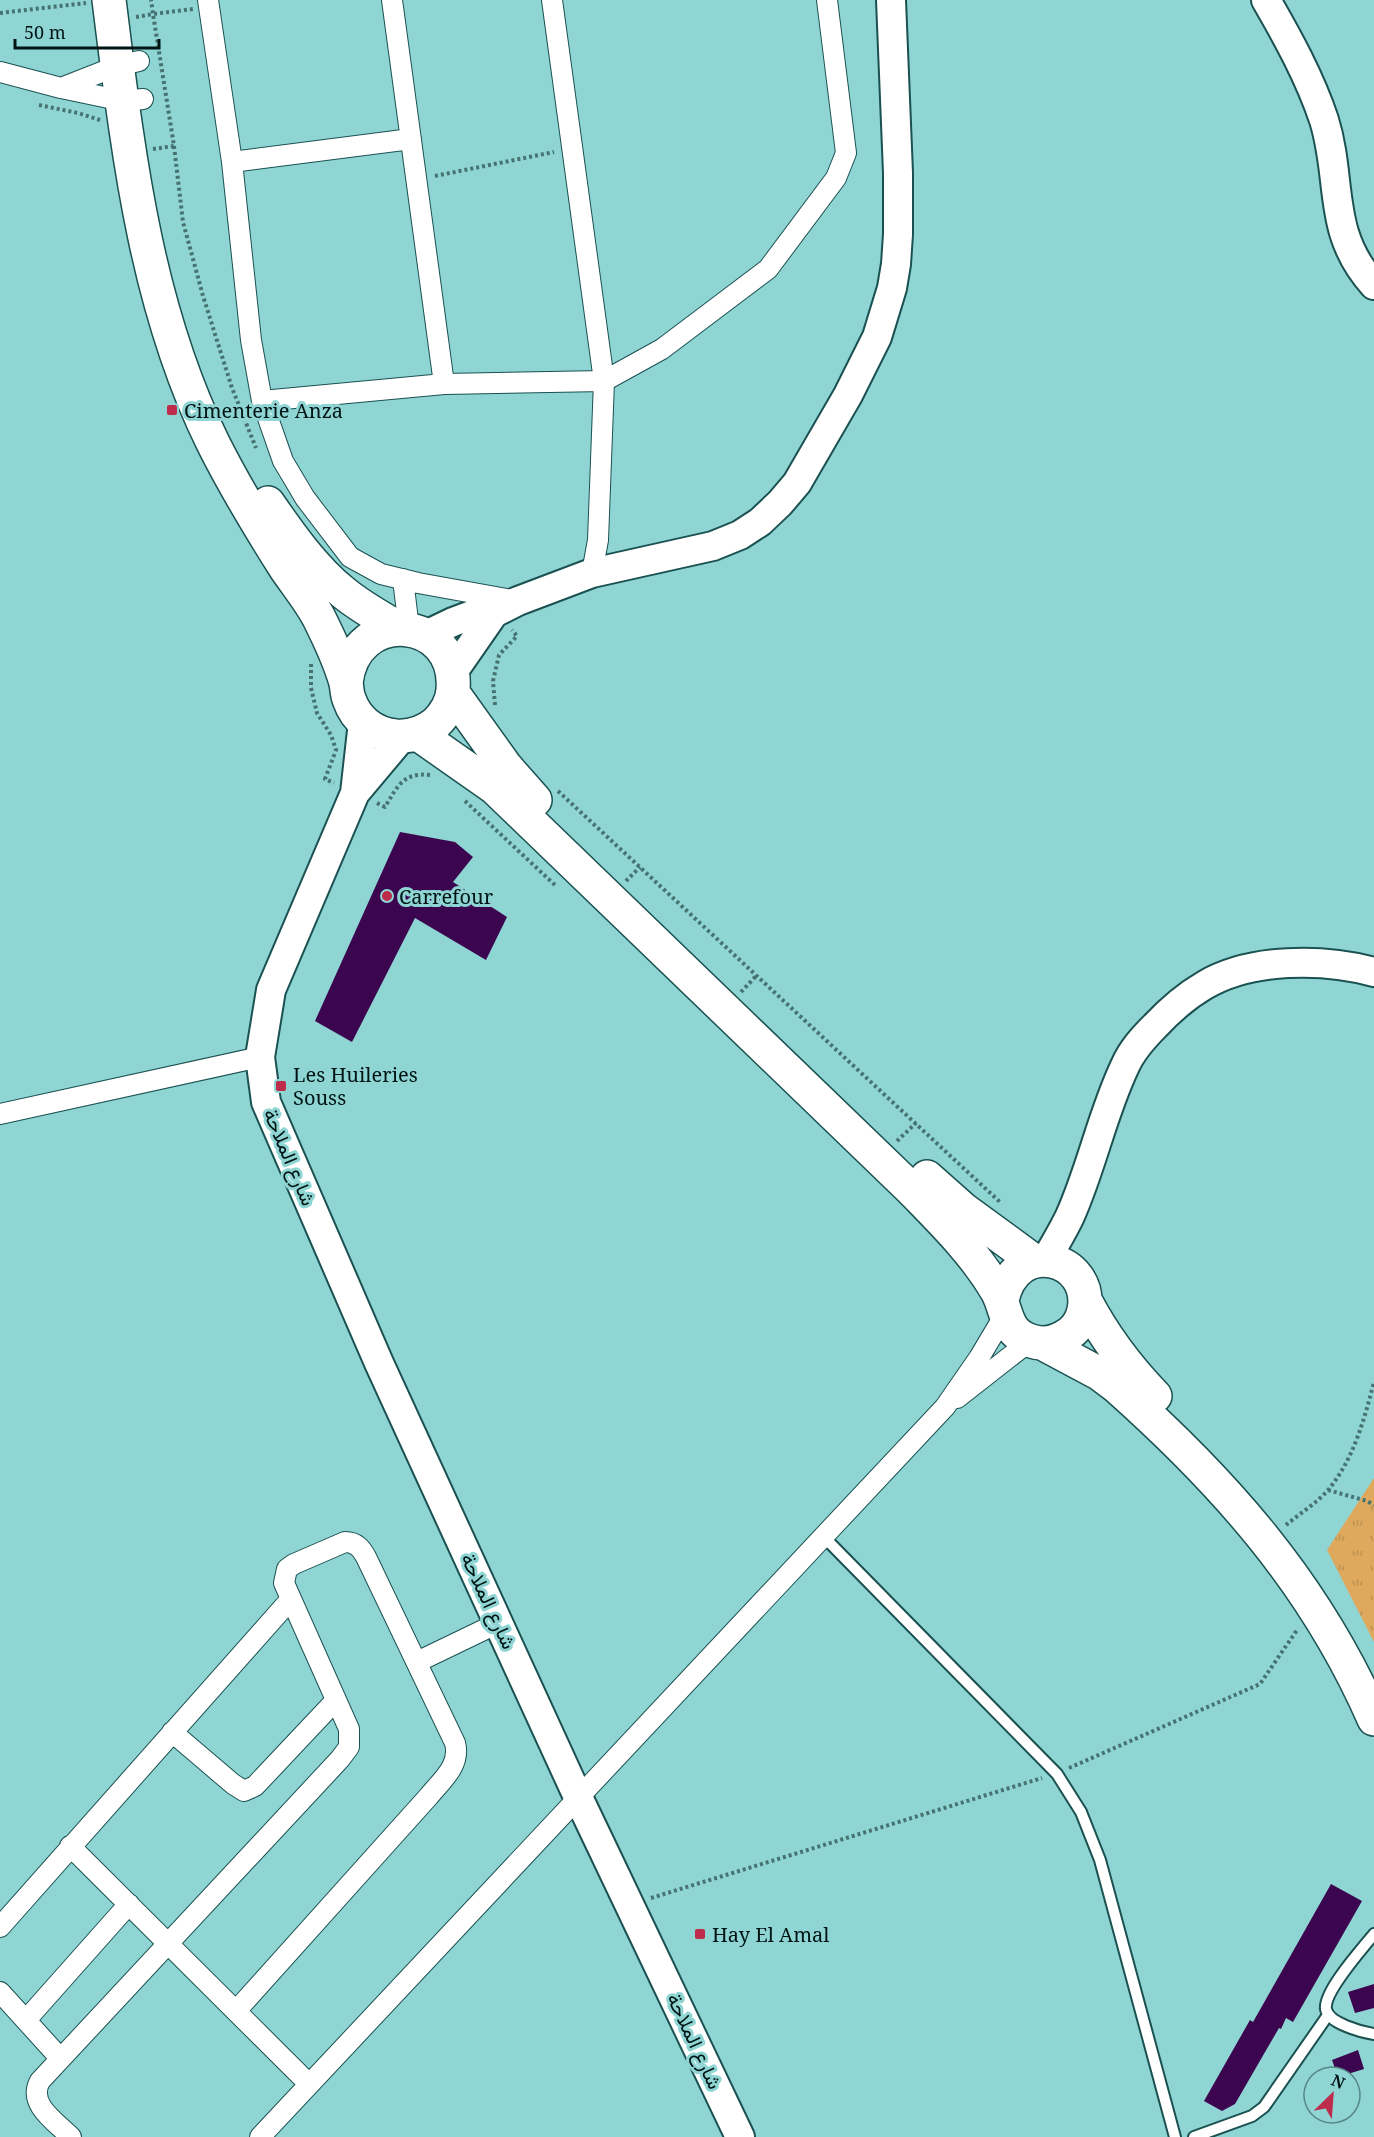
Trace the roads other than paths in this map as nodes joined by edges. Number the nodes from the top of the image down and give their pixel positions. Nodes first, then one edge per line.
1 (392, 0) edge
2 (552, 0) edge
3 (827, 0) edge
4 (891, 0) edge
5 (1266, 0) edge
6 (208, 4) edge
7 (128, 6) edge
8 (128, 64) junction
9 (0, 72) edge
10 (61, 88) junction
11 (124, 107) junction
12 (411, 139) junction
13 (232, 162) junction
14 (1374, 285) edge
15 (604, 381) junction
16 (444, 384) junction
17 (262, 401) junction
18 (592, 573) junction
19 (403, 579) junction
20 (506, 607) junction
21 (412, 631) junction
22 (346, 683) junction
23 (453, 683) junction
24 (363, 722) junction
25 (410, 735) junction
26 (354, 793) junction
27 (1374, 972) edge
28 (260, 1057) junction
29 (0, 1114) edge
30 (1070, 1216) junction
31 (1040, 1260) junction
32 (1081, 1288) junction
33 (1003, 1308) junction
34 (1036, 1342) junction
35 (945, 1407) junction
36 (823, 1536) junction
37 (290, 1600) junction
38 (500, 1622) junction
39 (417, 1662) junction
40 (1374, 1673) edge
41 (336, 1700) junction
42 (1374, 1719) edge
43 (172, 1732) junction
44 (578, 1797) junction
45 (70, 1846) junction
46 (129, 1904) junction
47 (0, 1927) edge
48 (1374, 1934) edge
49 (169, 1944) junction
50 (0, 1992) edge
51 (236, 2011) junction
52 (1328, 2015) junction
53 (26, 2020) junction
54 (1374, 2034) edge
55 (60, 2058) junction
56 (309, 2084) junction
57 (64, 2134) edge
58 (260, 2137) edge
59 (740, 2137) edge
60 (1175, 2137) edge
61 (1194, 2137) edge

1 - 12 street
2 - 15 street
3 - 15 street
4 - 18 street
5 - 14 street
6 - 13 street
7 - 8 highway
8 - 10 street
8 - 11 highway
9 - 10 street
10 - 11 street
11 - 21 highway
11 - 22 highway
12 - 13 street
12 - 16 street
13 - 17 street
15 - 16 street
15 - 18 street
16 - 17 street
17 - 19 street
18 - 20 street
19 - 20 street
19 - 21 street
20 - 21 street
20 - 23 street
21 - 22 highway
21 - 23 highway
22 - 24 highway
23 - 25 highway
23 - 31 highway
24 - 25 highway
24 - 26 street
25 - 26 street
25 - 33 highway
26 - 28 street, شارع الملاحة
27 - 30 street
28 - 29 street
28 - 38 street, شارع الملاحة
30 - 31 street
30 - 32 street
31 - 32 highway
31 - 33 highway
32 - 34 highway
32 - 40 highway
33 - 34 highway
33 - 35 street
34 - 35 street
34 - 42 highway
35 - 36 street
36 - 44 street
36 - 60 lane
37 - 39 street
37 - 41 street
37 - 43 street
38 - 39 street
38 - 44 street, شارع الملاحة
39 - 51 street
41 - 43 street
41 - 49 street
43 - 45 street
44 - 56 street
44 - 59 street, شارع الملاحة
45 - 46 street
45 - 47 street
46 - 49 street
46 - 53 street
48 - 52 lane
49 - 51 street
49 - 55 street
50 - 53 street
51 - 56 street
52 - 54 lane
52 - 61 lane
53 - 55 street
55 - 57 street
56 - 58 street

